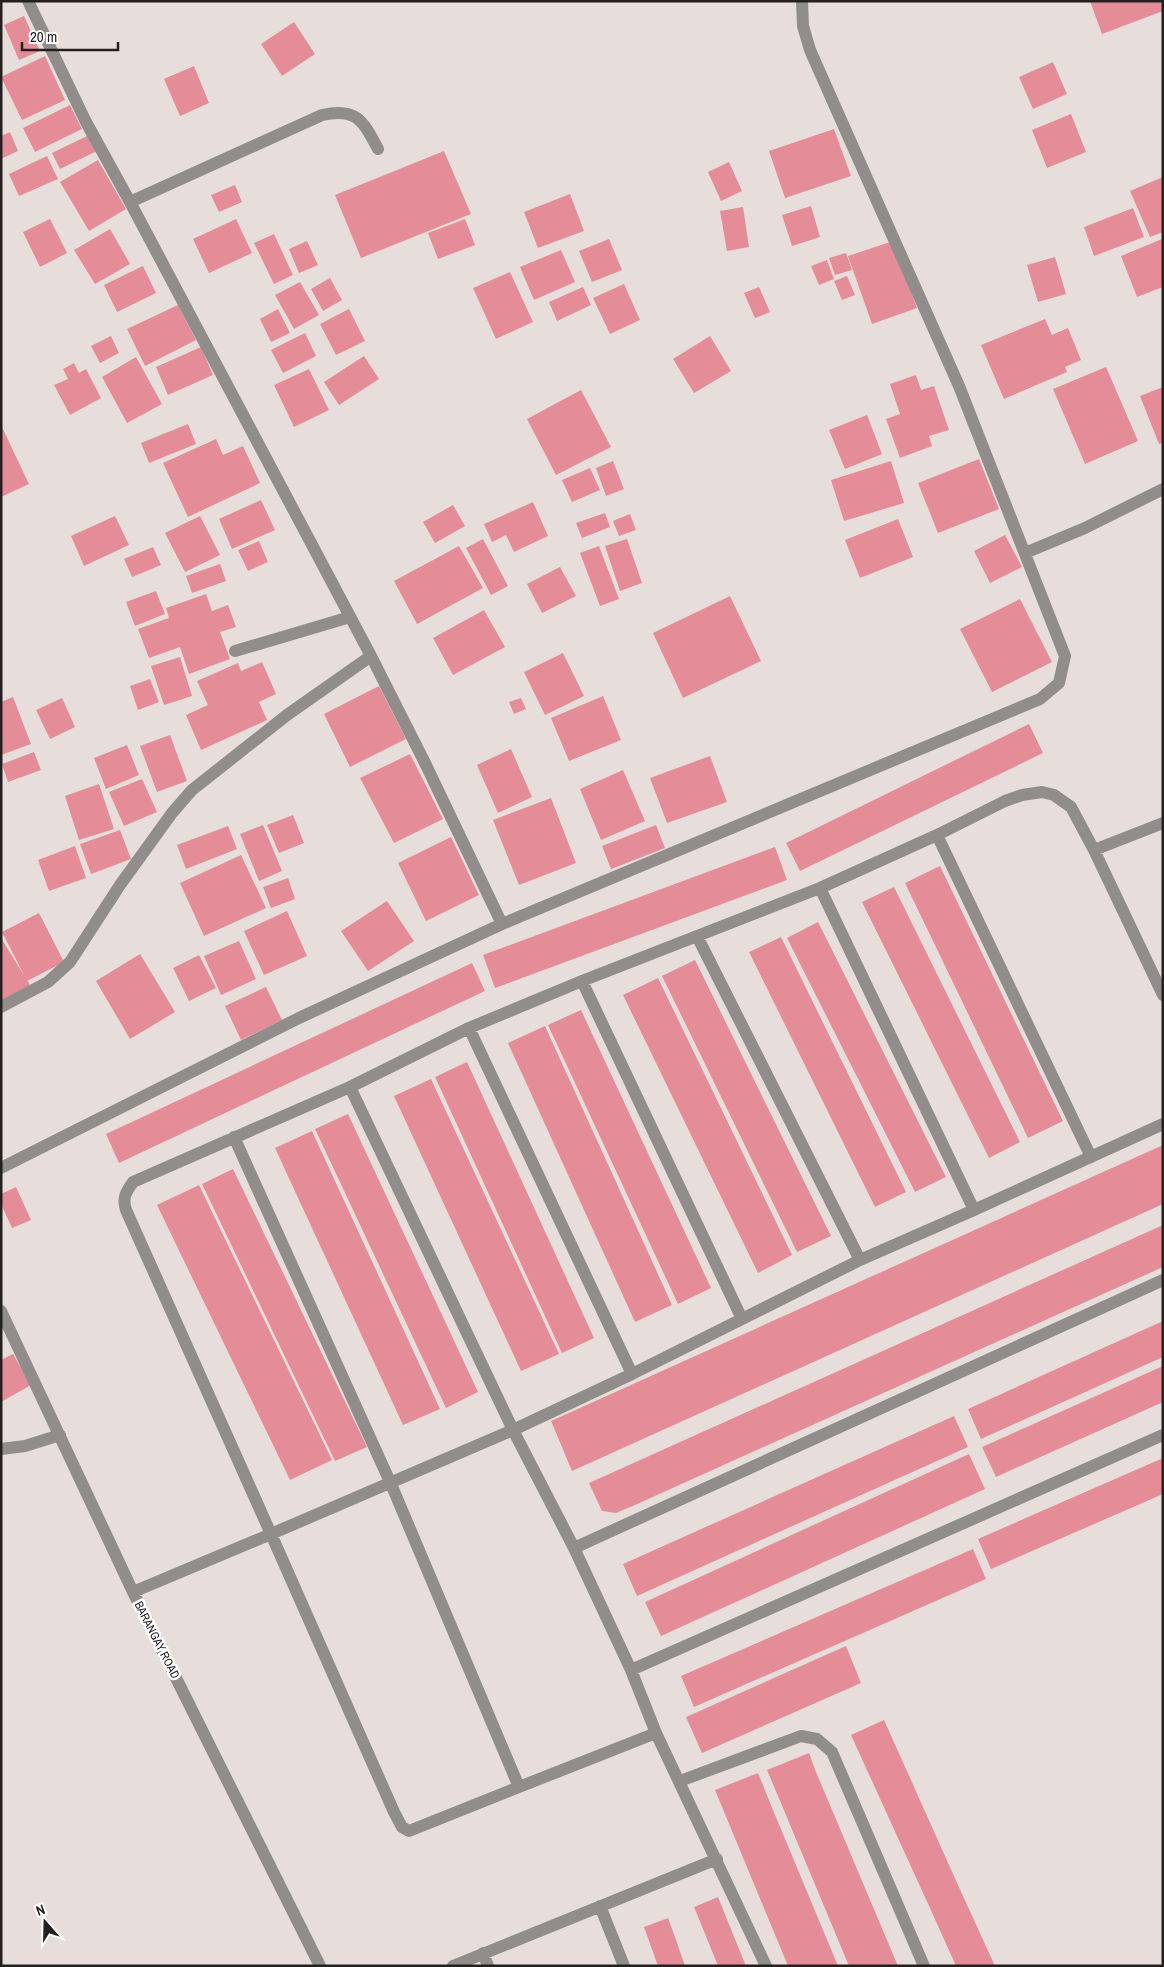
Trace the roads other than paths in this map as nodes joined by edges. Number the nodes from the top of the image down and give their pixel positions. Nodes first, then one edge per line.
1 (28, 1) edge
2 (802, 1) edge
3 (378, 149) dead end
4 (130, 202) junction
5 (1163, 489) edge
6 (1025, 553) junction
7 (350, 617) junction
8 (235, 651) dead end
9 (371, 656) junction
10 (1163, 824) edge
11 (937, 835) junction
12 (1094, 850) junction
13 (820, 888) junction
14 (502, 924) junction
15 (697, 936) junction
16 (582, 982) junction
17 (1163, 995) edge
18 (1, 1007) edge
19 (469, 1028) junction
20 (350, 1087) junction
21 (1163, 1124) edge
22 (234, 1137) junction
23 (1091, 1157) junction
24 (1, 1168) edge
25 (974, 1210) junction
26 (860, 1260) junction
27 (1163, 1280) edge
28 (1, 1311) edge
29 (742, 1319) junction
30 (632, 1374) junction
31 (513, 1430) junction
32 (1163, 1435) edge
33 (60, 1436) junction
34 (1, 1449) edge
35 (391, 1484) junction
36 (271, 1534) junction
37 (574, 1548) junction
38 (132, 1592) junction
39 (631, 1670) junction
40 (656, 1733) junction
41 (680, 1781) junction
42 (519, 1787) junction
43 (717, 1859) junction
44 (600, 1906) junction
45 (483, 1953) junction
46 (320, 1966) edge
47 (453, 1966) edge
48 (488, 1966) edge
49 (624, 1966) edge
50 (766, 1966) edge
51 (924, 1966) edge

1 - 4 street
2 - 6 street
3 - 4 street
4 - 7 street
5 - 6 street
6 - 14 street
7 - 8 street
7 - 9 street
9 - 14 street
9 - 18 street
10 - 12 street
11 - 12 street
11 - 13 street
11 - 23 street
12 - 17 street
13 - 15 street
13 - 25 street
14 - 24 street
15 - 16 street
15 - 26 street
16 - 19 street
16 - 29 street
19 - 20 street
19 - 30 street
20 - 22 street
20 - 31 street
21 - 23 street
22 - 35 street
22 - 36 street
23 - 25 street
25 - 26 street
26 - 29 street
27 - 37 street
28 - 33 street, BARANGAY ROAD
29 - 30 street
30 - 31 street
31 - 35 street
31 - 37 street
32 - 39 street
33 - 34 street
33 - 38 street, BARANGAY ROAD
35 - 36 street
35 - 42 street
36 - 38 street
36 - 42 street
37 - 39 street
38 - 46 street, BARANGAY ROAD
39 - 40 street
40 - 41 street
40 - 42 street
41 - 43 street
41 - 51 street
43 - 44 street
43 - 50 street
44 - 45 street
44 - 49 street
45 - 47 street
45 - 48 street

